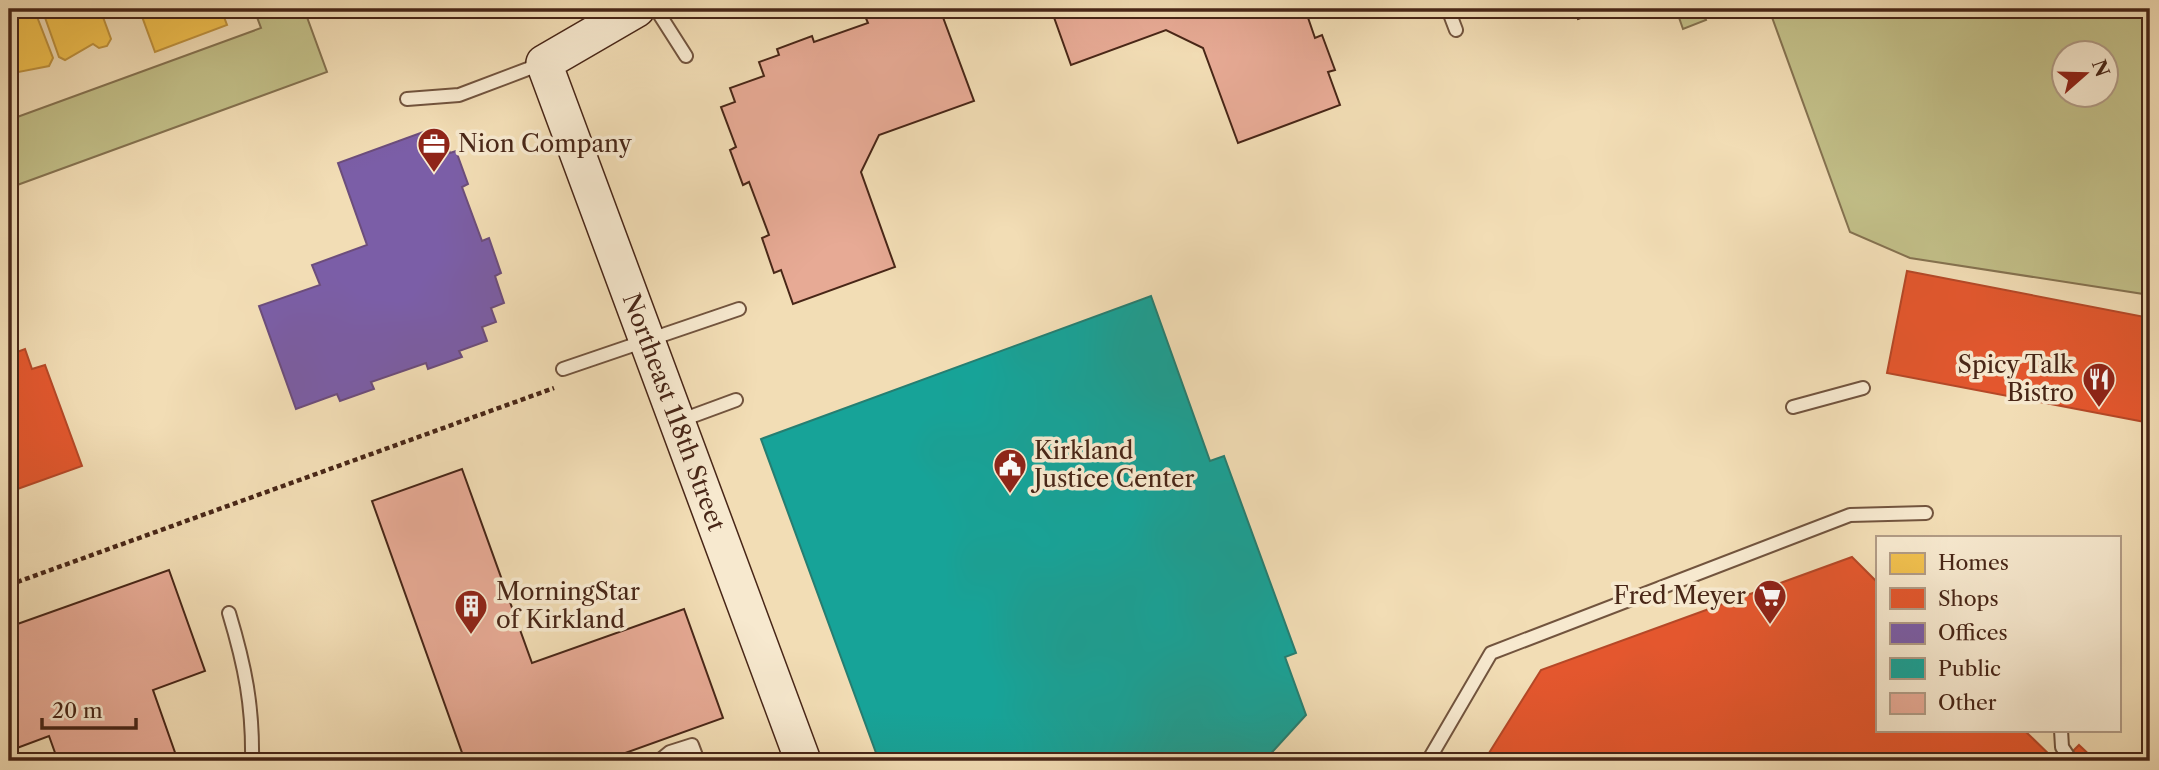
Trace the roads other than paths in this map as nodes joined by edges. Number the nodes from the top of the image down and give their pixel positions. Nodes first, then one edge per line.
1 (637, 9) edge
2 (656, 9) edge
3 (1448, 9) edge
4 (1456, 30) dead end
5 (686, 56) dead end
6 (544, 63) junction
7 (407, 99) dead end
8 (739, 309) dead end
9 (648, 341) junction
10 (563, 369) dead end
11 (1863, 388) dead end
12 (736, 400) dead end
13 (1793, 407) dead end
14 (678, 421) junction
15 (1926, 513) dead end
16 (229, 613) dead end
17 (2062, 732) edge
18 (2068, 756) dead end
19 (252, 761) edge
20 (659, 761) edge
21 (698, 761) edge
22 (803, 761) edge
23 (1428, 761) edge

1 - 6 street
2 - 5 lane
3 - 4 lane
6 - 7 lane
6 - 9 street, Northeast 118th Street
8 - 9 lane
9 - 10 lane
9 - 14 street, Northeast 118th Street
11 - 13 lane
12 - 14 lane
14 - 22 street, Northeast 118th Street
15 - 23 lane
16 - 19 lane
17 - 18 lane
20 - 21 lane

